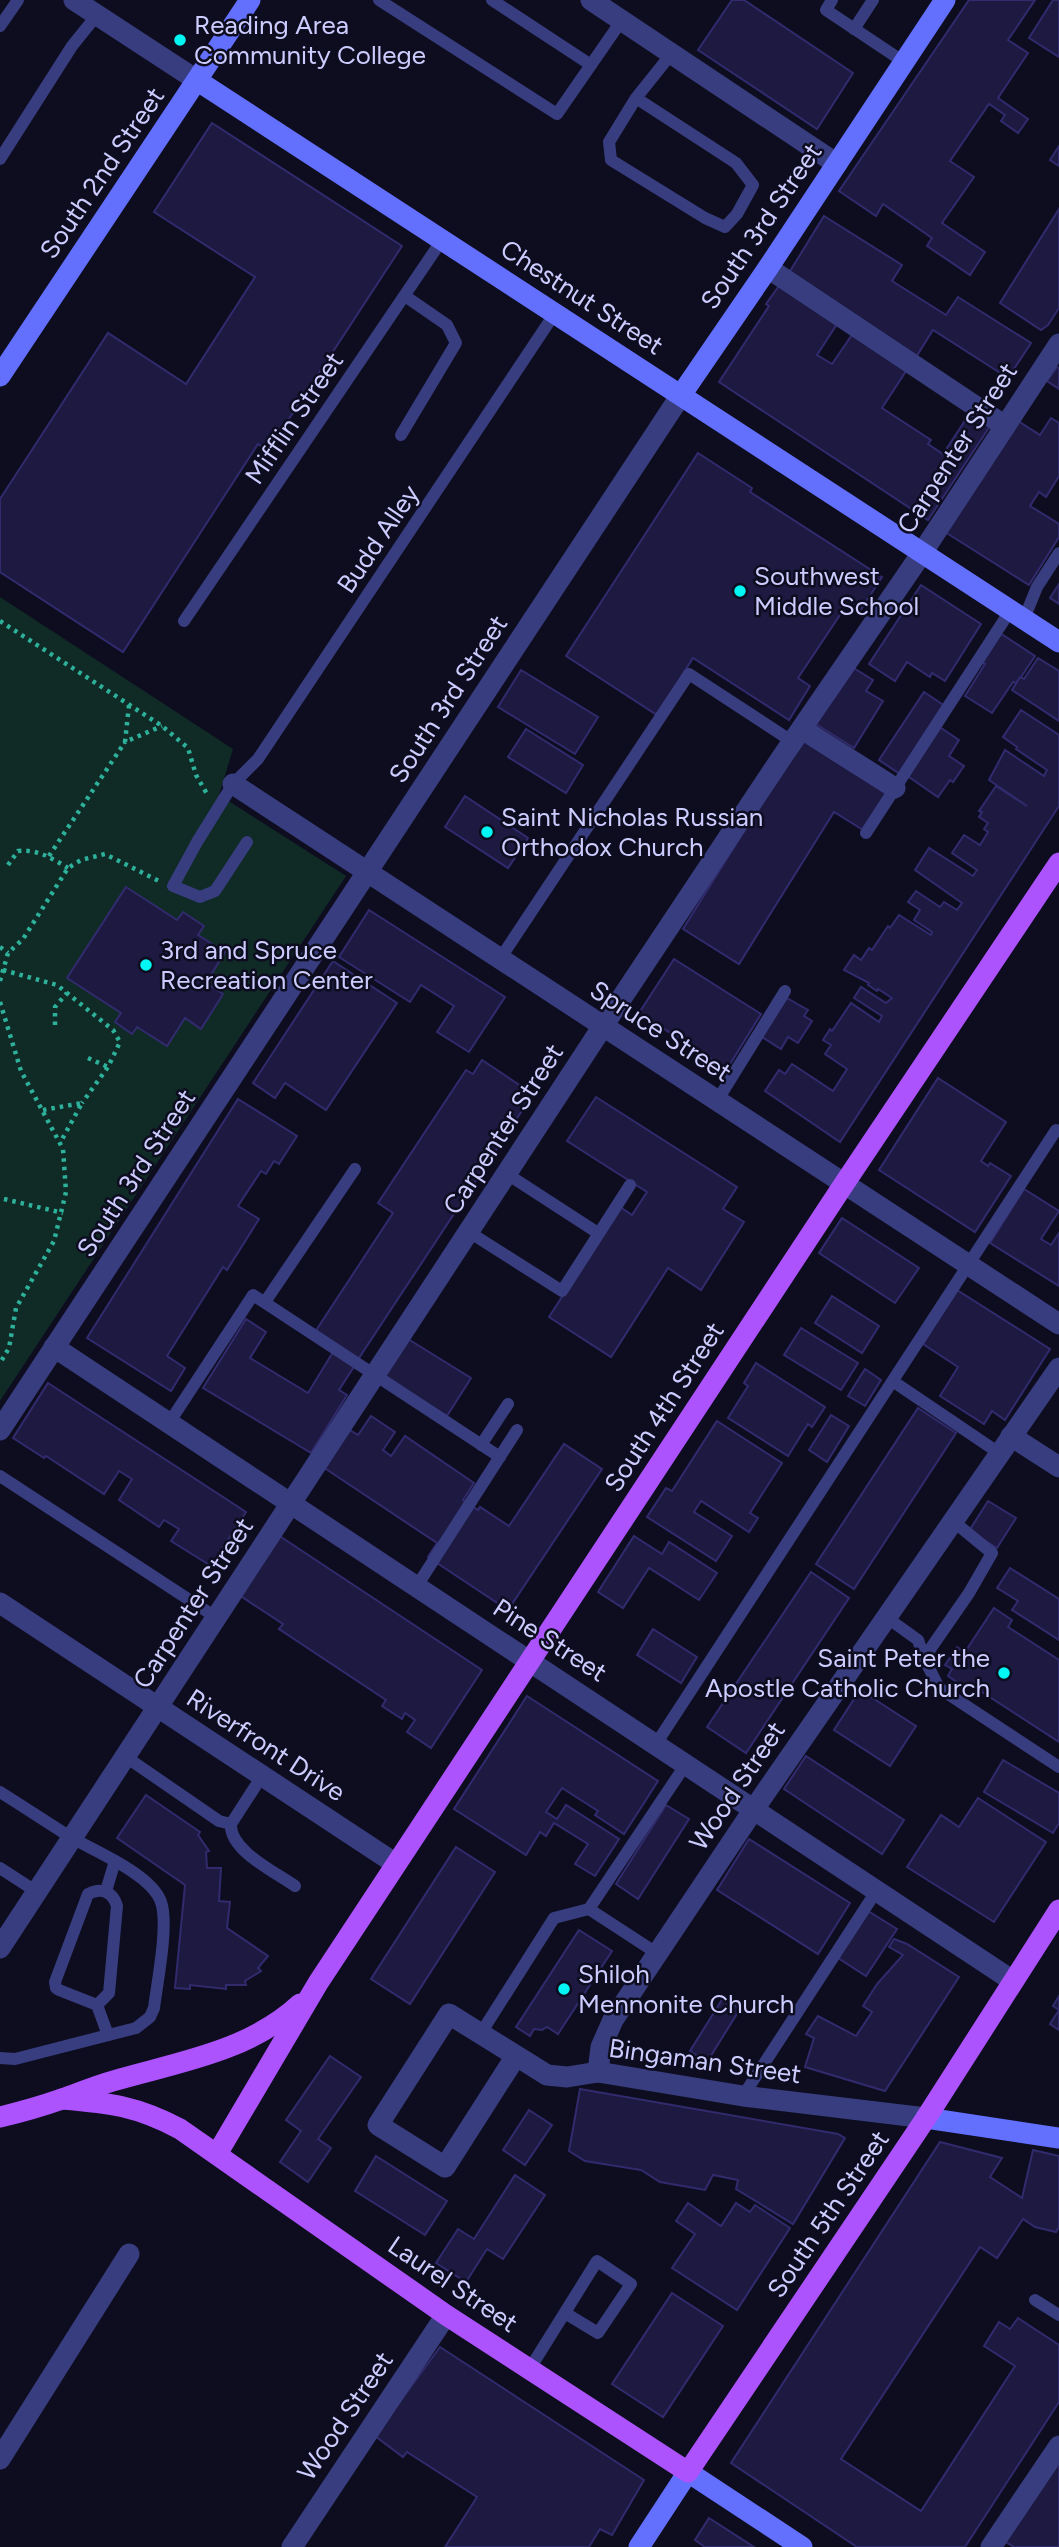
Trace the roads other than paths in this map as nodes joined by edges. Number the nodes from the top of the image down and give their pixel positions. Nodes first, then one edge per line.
1 (18, 0) edge
2 (74, 0) edge
3 (250, 0) edge
4 (379, 0) edge
5 (492, 0) edge
6 (591, 0) edge
7 (832, 0) edge
8 (873, 0) edge
9 (945, 0) edge
10 (97, 15) junction
11 (622, 20) junction
12 (0, 26) edge
13 (854, 29) junction
14 (672, 53) junction
15 (904, 62) junction
16 (591, 65) junction
17 (198, 81) junction
18 (636, 98) junction
19 (0, 159) edge
20 (837, 164) junction
21 (442, 240) junction
22 (768, 268) junction
23 (405, 296) junction
24 (555, 313) junction
25 (1059, 344) edge
26 (0, 376) edge
27 (681, 395) junction
28 (1005, 426) junction
29 (401, 435) dead end
30 (922, 552) junction
31 (1059, 553) edge
32 (1017, 615) junction
33 (184, 621) dead end
34 (1059, 642) edge
35 (798, 736) junction
36 (233, 784) junction
37 (895, 788) junction
38 (866, 833) dead end
39 (247, 842) dead end
40 (1059, 863) edge
41 (368, 873) junction
42 (500, 959) junction
43 (785, 991) dead end
44 (603, 1026) junction
45 (717, 1101) junction
46 (1056, 1130) dead end
47 (355, 1169) dead end
48 (507, 1174) junction
49 (844, 1184) junction
50 (630, 1185) dead end
51 (469, 1232) junction
52 (598, 1233) junction
53 (970, 1265) junction
54 (265, 1302) junction
55 (1059, 1324) edge
56 (54, 1347) junction
57 (1059, 1368) edge
58 (377, 1375) junction
59 (894, 1382) junction
60 (508, 1405) dead end
61 (169, 1423) junction
62 (0, 1430) edge
63 (517, 1430) dead end
64 (1005, 1444) junction
65 (481, 1445) junction
66 (500, 1457) junction
67 (1059, 1467) edge
68 (0, 1476) edge
69 (292, 1504) junction
70 (953, 1521) junction
71 (417, 1586) junction
72 (0, 1603) edge
73 (886, 1617) junction
74 (217, 1618) junction
75 (924, 1658) junction
76 (530, 1660) junction
77 (158, 1708) junction
78 (656, 1744) junction
79 (126, 1757) junction
80 (686, 1763) junction
81 (1059, 1768) edge
82 (262, 1776) junction
83 (0, 1792) edge
84 (754, 1809) junction
85 (231, 1824) junction
86 (72, 1838) junction
87 (116, 1861) junction
88 (396, 1864) junction
89 (0, 1868) edge
90 (295, 1886) dead end
91 (877, 1890) junction
92 (106, 1891) junction
93 (37, 1892) junction
94 (589, 1909) junction
95 (1059, 1910) edge
96 (0, 1948) edge
97 (657, 1954) junction
98 (1013, 1981) junction
99 (318, 1983) junction
100 (97, 2005) junction
101 (481, 2033) junction
102 (108, 2035) junction
103 (516, 2056) junction
104 (0, 2057) edge
105 (598, 2072) junction
106 (743, 2096) junction
107 (55, 2102) junction
108 (0, 2118) edge
109 (926, 2118) junction
110 (1059, 2138) edge
111 (217, 2154) junction
112 (129, 2254) dead end
113 (1035, 2300) dead end
114 (565, 2313) junction
115 (446, 2315) junction
116 (1059, 2315) edge
117 (529, 2370) junction
118 (1059, 2446) edge
119 (0, 2459) edge
120 (688, 2472) junction
121 (997, 2545) edge
122 (292, 2547) edge
123 (639, 2547) edge
124 (802, 2547) edge

1 - 12 lane
2 - 10 street, Chestnut Street
3 - 17 street, South 2nd Street
4 - 16 lane
5 - 16 lane
6 - 11 street
7 - 13 lane
8 - 13 lane
9 - 15 street, South 3rd Street
10 - 17 street, Chestnut Street
10 - 19 lane
11 - 14 street
11 - 16 lane
13 - 15 lane
14 - 18 lane
14 - 20 street
15 - 20 street, South 3rd Street
17 - 21 street, Chestnut Street
17 - 26 street, South 2nd Street
18 - 18 lane
20 - 22 street, South 3rd Street
21 - 23 lane, Mifflin Street
21 - 24 street, Chestnut Street
22 - 27 street, South 3rd Street
22 - 28 street
23 - 29 lane
23 - 33 lane, Mifflin Street
24 - 27 street, Chestnut Street
24 - 36 lane, Budd Alley
25 - 28 street, Carpenter Street
27 - 30 street, Chestnut Street
27 - 41 street, South 3rd Street
28 - 30 street, Carpenter Street
30 - 32 street, Chestnut Street
30 - 35 street, Carpenter Street
31 - 32 lane
32 - 34 street, Chestnut Street
32 - 37 lane
35 - 37 street
35 - 42 lane
35 - 44 street, Carpenter Street
36 - 39 lane, Budd Alley
36 - 41 street, Spruce Street
37 - 38 lane
40 - 49 main road, South 4th Street
41 - 42 street, Spruce Street
41 - 56 street, South 3rd Street
42 - 44 street, Spruce Street
43 - 45 lane
44 - 45 street, Spruce Street
44 - 48 street, Carpenter Street
45 - 49 street, Spruce Street
46 - 53 lane
47 - 54 lane
48 - 51 street, Carpenter Street
48 - 52 lane
49 - 53 street, Spruce Street
49 - 76 main road, South 4th Street
50 - 52 lane
51 - 52 lane
51 - 58 street, Carpenter Street
53 - 55 street, Spruce Street
53 - 59 lane
54 - 58 lane
54 - 61 lane
56 - 61 street, Pine Street
56 - 62 street, South 3rd Street
57 - 64 street, Wood Street
58 - 65 lane
58 - 69 street, Carpenter Street
59 - 64 lane
59 - 78 lane
60 - 65 lane
61 - 69 street, Pine Street
63 - 66 lane
64 - 67 street
64 - 70 street, Wood Street
65 - 66 lane
66 - 71 lane
68 - 74 lane
69 - 71 street, Pine Street
69 - 74 street, Carpenter Street
70 - 73 street, Wood Street
70 - 75 lane
71 - 76 street, Pine Street
72 - 77 street, Riverfront Drive
73 - 75 lane
73 - 84 street, Wood Street
74 - 77 street, Carpenter Street
75 - 81 lane
76 - 78 street, Pine Street
76 - 88 main road, South 4th Street
77 - 79 street, Carpenter Street
77 - 82 street, Riverfront Drive
78 - 80 street, Pine Street
79 - 85 lane
79 - 86 street, Carpenter Street
80 - 84 street, Pine Street
80 - 94 lane
82 - 85 lane
82 - 88 street, Riverfront Drive
83 - 86 lane
84 - 91 street, Pine Street
84 - 97 street, Wood Street
85 - 90 lane
86 - 87 lane
86 - 93 street, Carpenter Street
87 - 92 lane
87 - 102 lane
88 - 99 main road, South 4th Street
89 - 93 lane
91 - 98 street, Pine Street
91 - 106 lane
92 - 100 lane
92 - 100 lane
93 - 96 street, Carpenter Street
94 - 97 lane
94 - 101 lane
95 - 98 main road, South 5th Street
97 - 105 street, Wood Street
98 - 109 main road, South 5th Street
99 - 107 main road, South 4th Street
99 - 111 main road, South 4th Street
100 - 102 lane
101 - 103 street, Bingaman Street
101 - 103 street, Bingaman Street
102 - 104 lane
103 - 105 street, Bingaman Street
105 - 106 street, Bingaman Street
106 - 109 street, Bingaman Street
107 - 108 main road
107 - 111 main road, Laurel Street
109 - 110 street, Bingaman Street
109 - 120 main road, South 5th Street
111 - 115 main road, Laurel Street
112 - 119 street
113 - 116 lane
114 - 114 lane
114 - 117 lane
115 - 117 main road, Laurel Street
115 - 122 street, Wood Street
117 - 120 main road, Laurel Street
118 - 121 street
120 - 123 street, South 5th Street
120 - 124 street, Laurel Street

